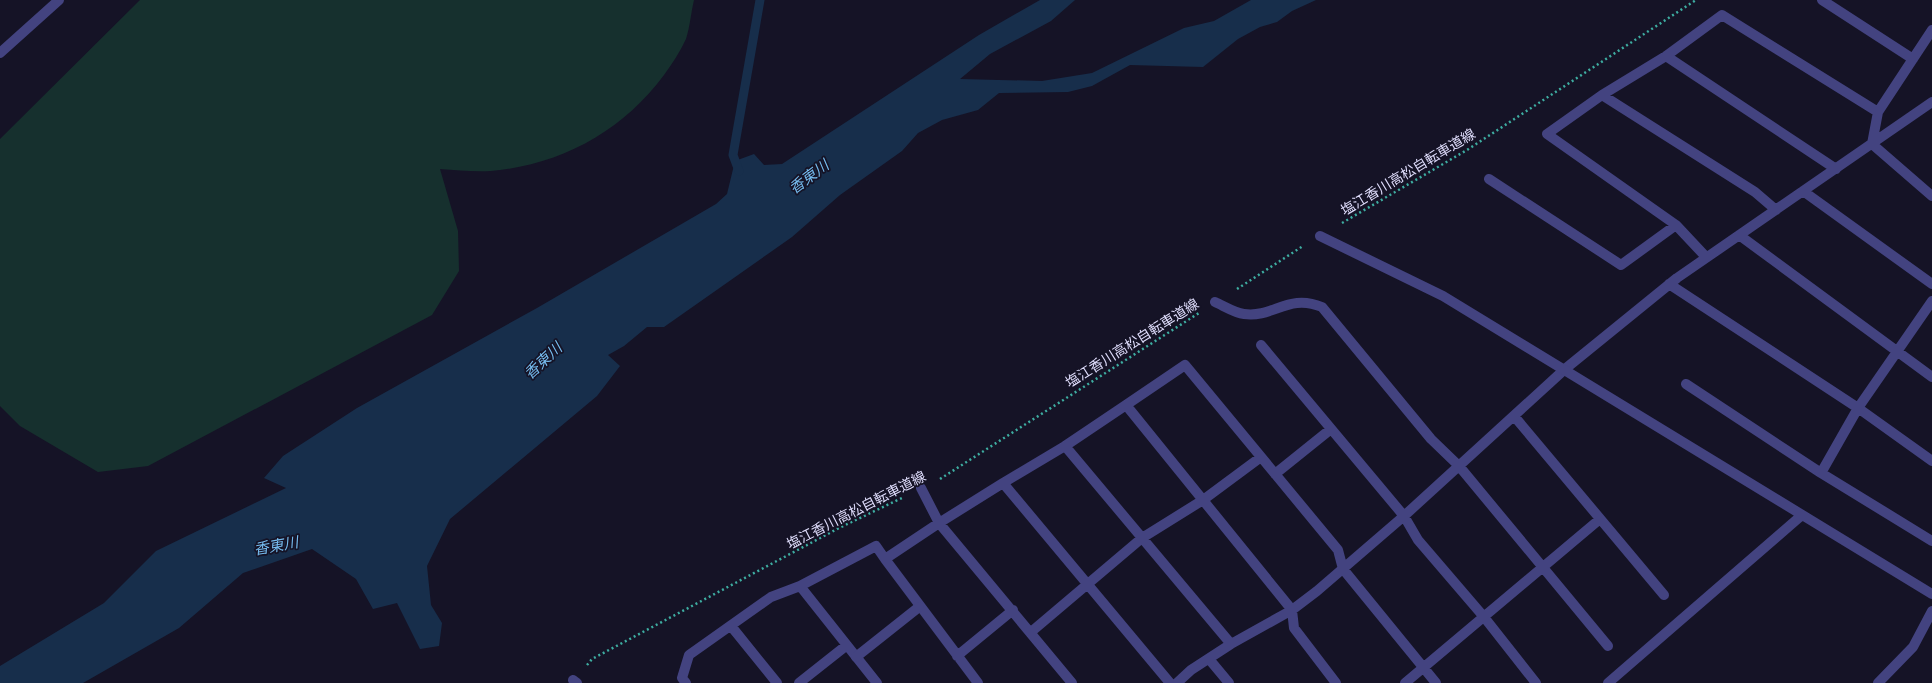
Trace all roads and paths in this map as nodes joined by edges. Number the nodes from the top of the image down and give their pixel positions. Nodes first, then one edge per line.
1 (58, 0) edge
2 (1696, 0) edge
3 (1822, 0) edge
4 (1932, 30) edge
5 (0, 53) edge
6 (1666, 56) junction
7 (1913, 59) junction
8 (1602, 95) junction
9 (1932, 102) edge
10 (1878, 112) junction
11 (1872, 144) junction
12 (1836, 169) junction
13 (1489, 179) dead end
14 (1803, 191) junction
15 (1932, 196) edge
16 (1776, 210) junction
17 (1676, 225) junction
18 (1739, 235) junction
19 (1320, 236) junction
20 (1706, 258) junction
21 (1669, 284) junction
22 (1932, 284) edge
23 (1932, 301) edge
24 (1215, 302) junction
25 (1262, 345) dead end
26 (1898, 351) junction
27 (1565, 369) junction
28 (1932, 377) edge
29 (1686, 384) dead end
30 (1126, 404) junction
31 (1858, 408) junction
32 (1514, 416) junction
33 (1331, 428) junction
34 (1065, 446) junction
35 (1261, 457) junction
36 (1932, 461) edge
37 (1459, 466) junction
38 (1821, 473) junction
39 (1275, 474) junction
40 (1003, 483) junction
41 (921, 488) junction
42 (1203, 500) junction
43 (1802, 514) junction
44 (1404, 516) junction
45 (1600, 518) junction
46 (939, 522) junction
47 (1142, 538) junction
48 (1932, 541) edge
49 (885, 559) junction
50 (1543, 567) junction
51 (1342, 569) junction
52 (1088, 585) junction
53 (800, 586) junction
54 (1932, 594) edge
55 (1664, 595) dead end
56 (919, 607) junction
57 (1013, 610) junction
58 (1292, 610) junction
59 (1932, 611) edge
60 (1484, 617) junction
61 (731, 626) junction
62 (1031, 632) junction
63 (1231, 644) junction
64 (847, 645) junction
65 (1608, 646) dead end
66 (957, 656) junction
67 (856, 657) junction
68 (1209, 659) junction
69 (1423, 668) junction
70 (575, 682) edge
71 (686, 683) edge
72 (777, 683) edge
73 (799, 683) edge
74 (877, 683) edge
75 (978, 683) edge
76 (1072, 683) edge
77 (1170, 683) edge
78 (1177, 683) edge
79 (1229, 683) edge
80 (1336, 683) edge
81 (1405, 683) edge
82 (1436, 683) edge
83 (1536, 683) edge
84 (1608, 683) edge
85 (1878, 683) edge

1 - 5 street
2 - 19 path, 塩江香川高松自転車道線
3 - 7 street
4 - 7 street
6 - 8 street
6 - 10 street
6 - 12 street
7 - 10 street
8 - 16 street
8 - 17 street
9 - 11 street
10 - 11 street
11 - 12 street
11 - 15 street
12 - 14 street
13 - 17 street
14 - 16 street
14 - 22 street
16 - 18 street
17 - 20 street
18 - 20 street
18 - 26 street
19 - 24 path, 塩江香川高松自転車道線
19 - 27 street
20 - 21 street
21 - 27 street
21 - 31 street
23 - 26 street
24 - 37 street
24 - 41 path, 塩江香川高松自転車道線
25 - 33 street
26 - 28 street
26 - 31 street
27 - 32 street
27 - 43 street
29 - 38 street
30 - 34 street
30 - 35 street
30 - 42 street
31 - 36 street
31 - 38 street
32 - 37 street
32 - 45 street
33 - 39 street
33 - 44 street
34 - 40 street
34 - 47 street
35 - 39 street
35 - 42 street
37 - 44 street
37 - 50 street
38 - 48 street
39 - 51 street
40 - 46 street
40 - 52 street
41 - 46 street
41 - 70 path, 塩江香川高松自転車道線
42 - 47 street
42 - 58 street
43 - 54 street
43 - 84 street
44 - 51 street
44 - 60 street
45 - 50 street
45 - 55 street
46 - 49 street
46 - 57 street
47 - 52 street
47 - 63 street
49 - 53 street
49 - 56 street
50 - 60 street
50 - 65 street
51 - 58 street
51 - 69 street
52 - 62 street
52 - 77 street
53 - 61 street
53 - 64 street
56 - 66 street
56 - 67 street
57 - 62 street
57 - 66 street
58 - 63 street
58 - 80 street
59 - 85 street
60 - 69 street
60 - 83 street
61 - 71 street
61 - 72 street
62 - 76 street
63 - 68 street
64 - 67 street
64 - 73 street
66 - 75 street
67 - 74 street
68 - 78 street
68 - 79 street
69 - 81 street
69 - 82 street

